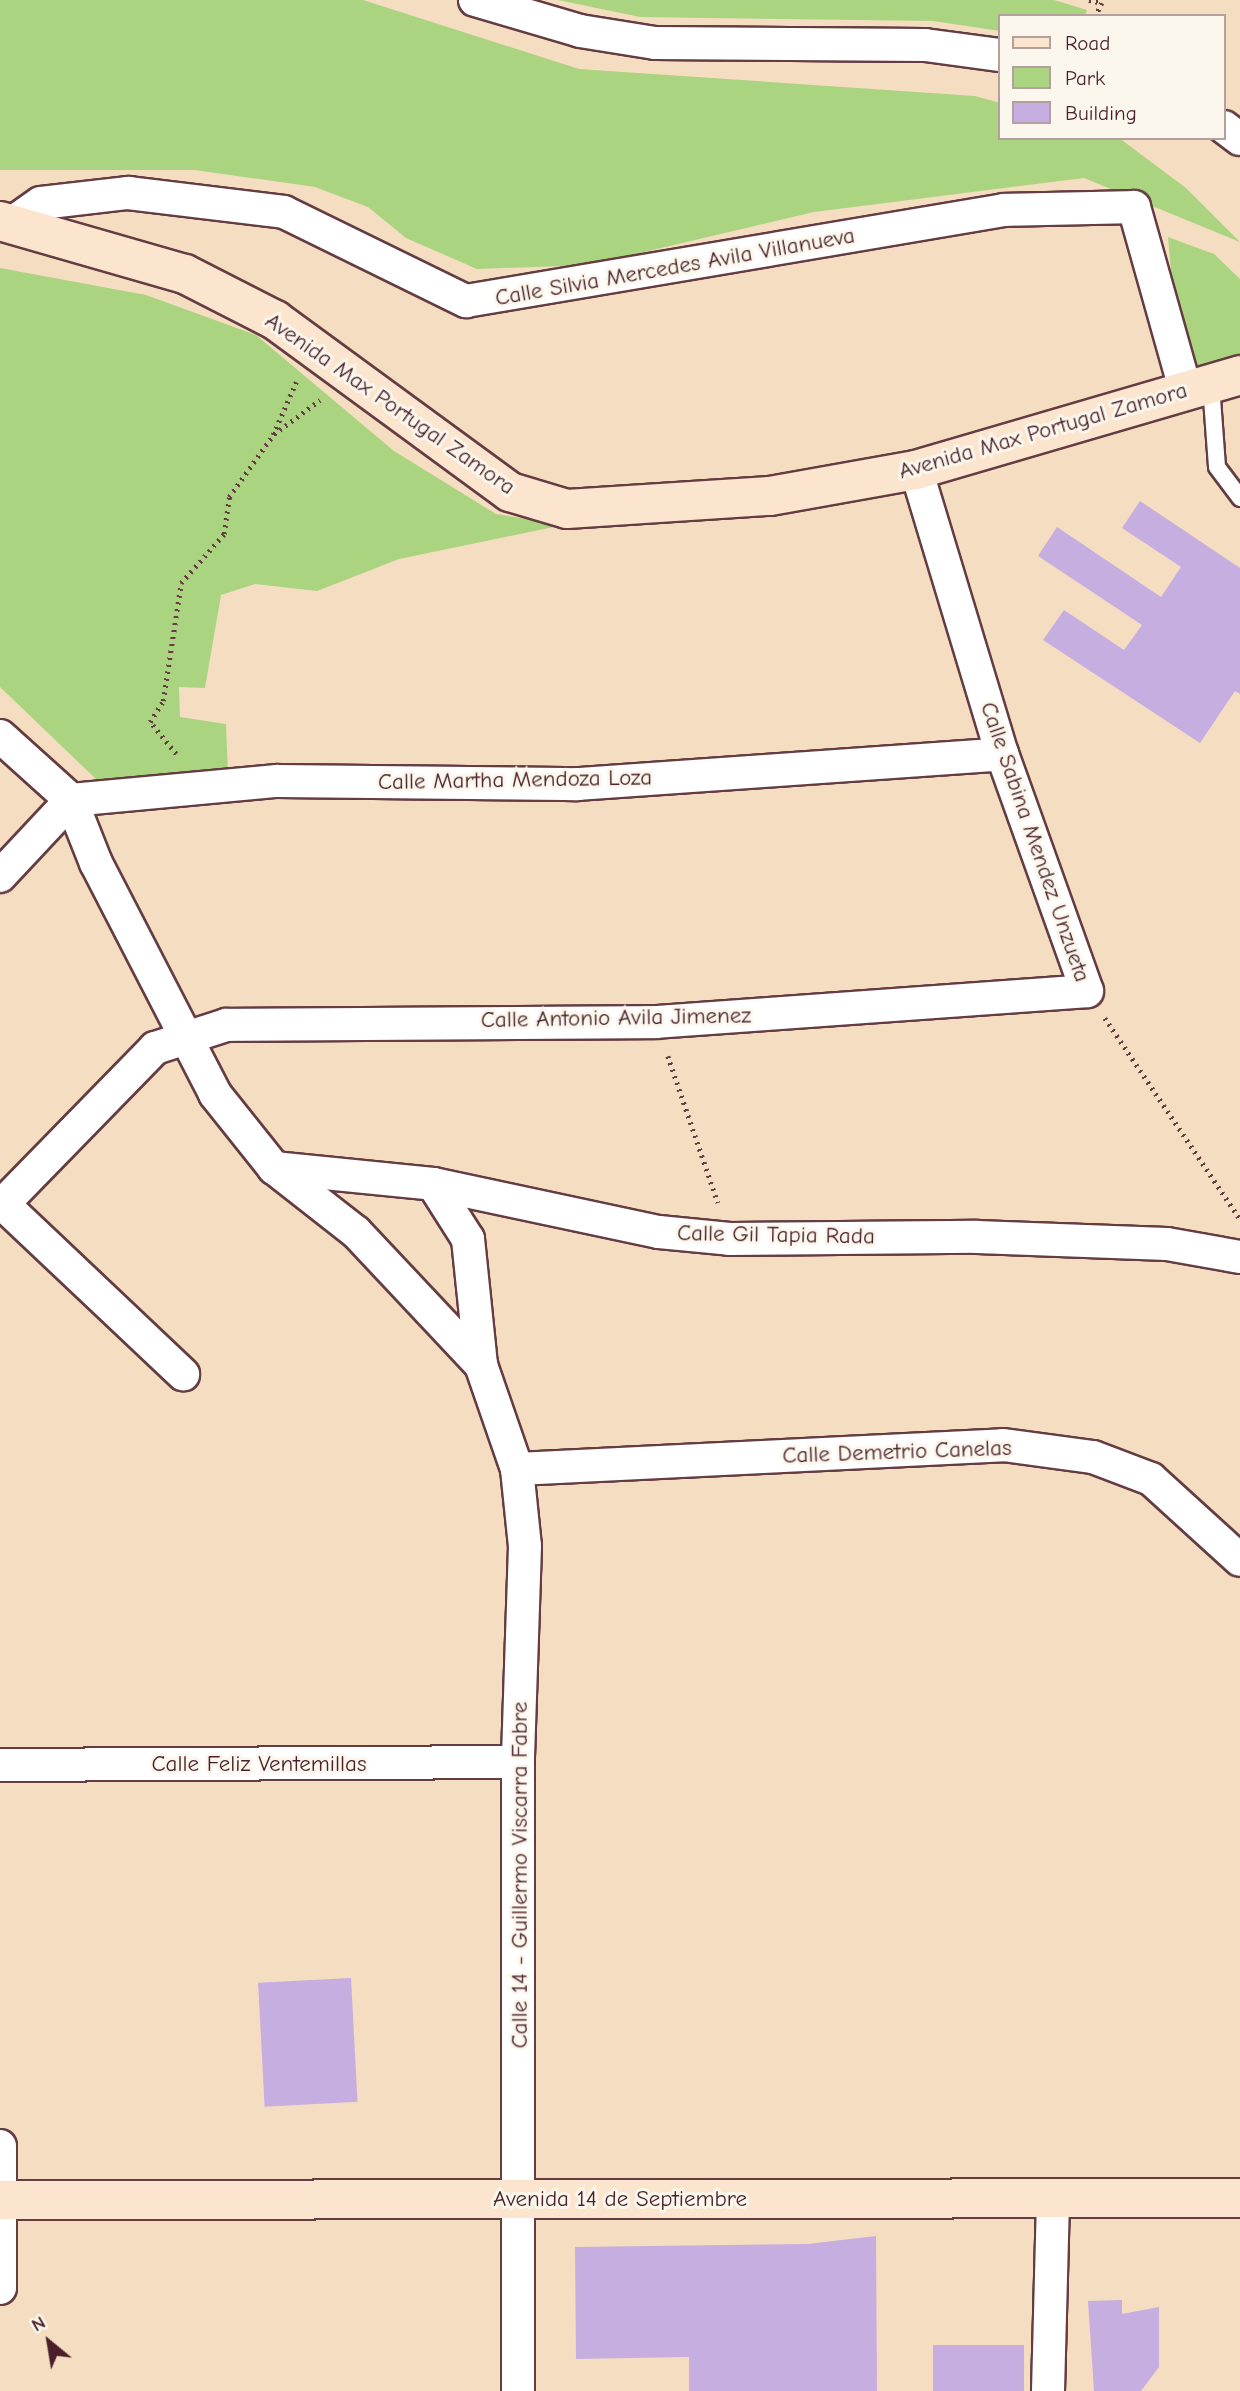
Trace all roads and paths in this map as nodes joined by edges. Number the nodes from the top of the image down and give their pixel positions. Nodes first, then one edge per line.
1 (475, 0) edge
2 (1089, 0) edge
3 (1097, 14) edge
4 (998, 55) edge
5 (6, 222) edge
6 (312, 344) junction
7 (353, 376) junction
8 (1212, 383) edge
9 (273, 435) junction
10 (916, 470) junction
11 (1240, 498) edge
12 (0, 736) edge
13 (1002, 754) junction
14 (195, 785) junction
15 (71, 800) junction
16 (0, 876) edge
17 (1087, 991) junction
18 (656, 1022) junction
19 (189, 1040) junction
20 (274, 1168) junction
21 (433, 1184) junction
22 (1, 1206) edge
23 (1240, 1219) edge
24 (730, 1239) junction
25 (1240, 1257) edge
26 (481, 1365) junction
27 (183, 1374) dead end
28 (517, 1469) junction
29 (1240, 1560) edge
30 (518, 1762) junction
31 (0, 1765) edge
32 (0, 2146) edge
33 (1053, 2196) junction
34 (520, 2198) junction
35 (1240, 2198) edge
36 (1, 2200) edge
37 (0, 2288) edge
38 (518, 2391) edge
39 (1048, 2391) edge

1 - 4 street
2 - 3 path
5 - 6 main road, Avenida Max Portugal Zamora
5 - 8 street, Calle Silvia Mercedes Avila Villanueva
6 - 7 main road, Avenida Max Portugal Zamora
6 - 9 path
7 - 9 path
7 - 10 main road, Avenida Max Portugal Zamora
8 - 10 main road, Avenida Max Portugal Zamora
8 - 11 lane
9 - 14 path
10 - 13 street, Calle Sabina Mendez Unzueta
12 - 15 street, Calle 14 - Guillermo Viscarra Fabre
13 - 14 street, Calle Martha Mendoza Loza
13 - 17 street, Calle Sabina Mendez Unzueta
14 - 15 street, Calle Martha Mendoza Loza
15 - 16 street
15 - 19 street, Calle 14 - Guillermo Viscarra Fabre
17 - 18 street, Calle Antonio Avila Jimenez
17 - 23 path, Calle Sabina Mendez Unzueta
18 - 19 street, Calle Antonio Avila Jimenez
18 - 24 path
19 - 20 street, Calle 14 - Guillermo Viscarra Fabre
19 - 22 street, Calle Antonio Avila Jimenez
20 - 21 street, Calle Gil Tapia Rada
20 - 26 street, Calle 14 - Guillermo Viscarra Fabre
21 - 24 street, Calle Gil Tapia Rada
21 - 26 street, Calle 14 - Guillermo Viscarra Fabre
22 - 27 street
24 - 25 street, Calle Gil Tapia Rada
26 - 28 street, Calle 14 - Guillermo Viscarra Fabre
28 - 29 street, Calle Demetrio Canelas
28 - 30 street, Calle 14 - Guillermo Viscarra Fabre
30 - 31 street, Calle Feliz Ventemillas
30 - 34 street, Calle 14 - Guillermo Viscarra Fabre
32 - 36 street
33 - 34 main road, Avenida 14 de Septiembre
33 - 35 main road, Avenida 14 de Septiembre
33 - 39 street
34 - 36 main road, Avenida 14 de Septiembre
34 - 38 street, Calle 14 - Guillermo Viscarra Fabre
36 - 37 street

